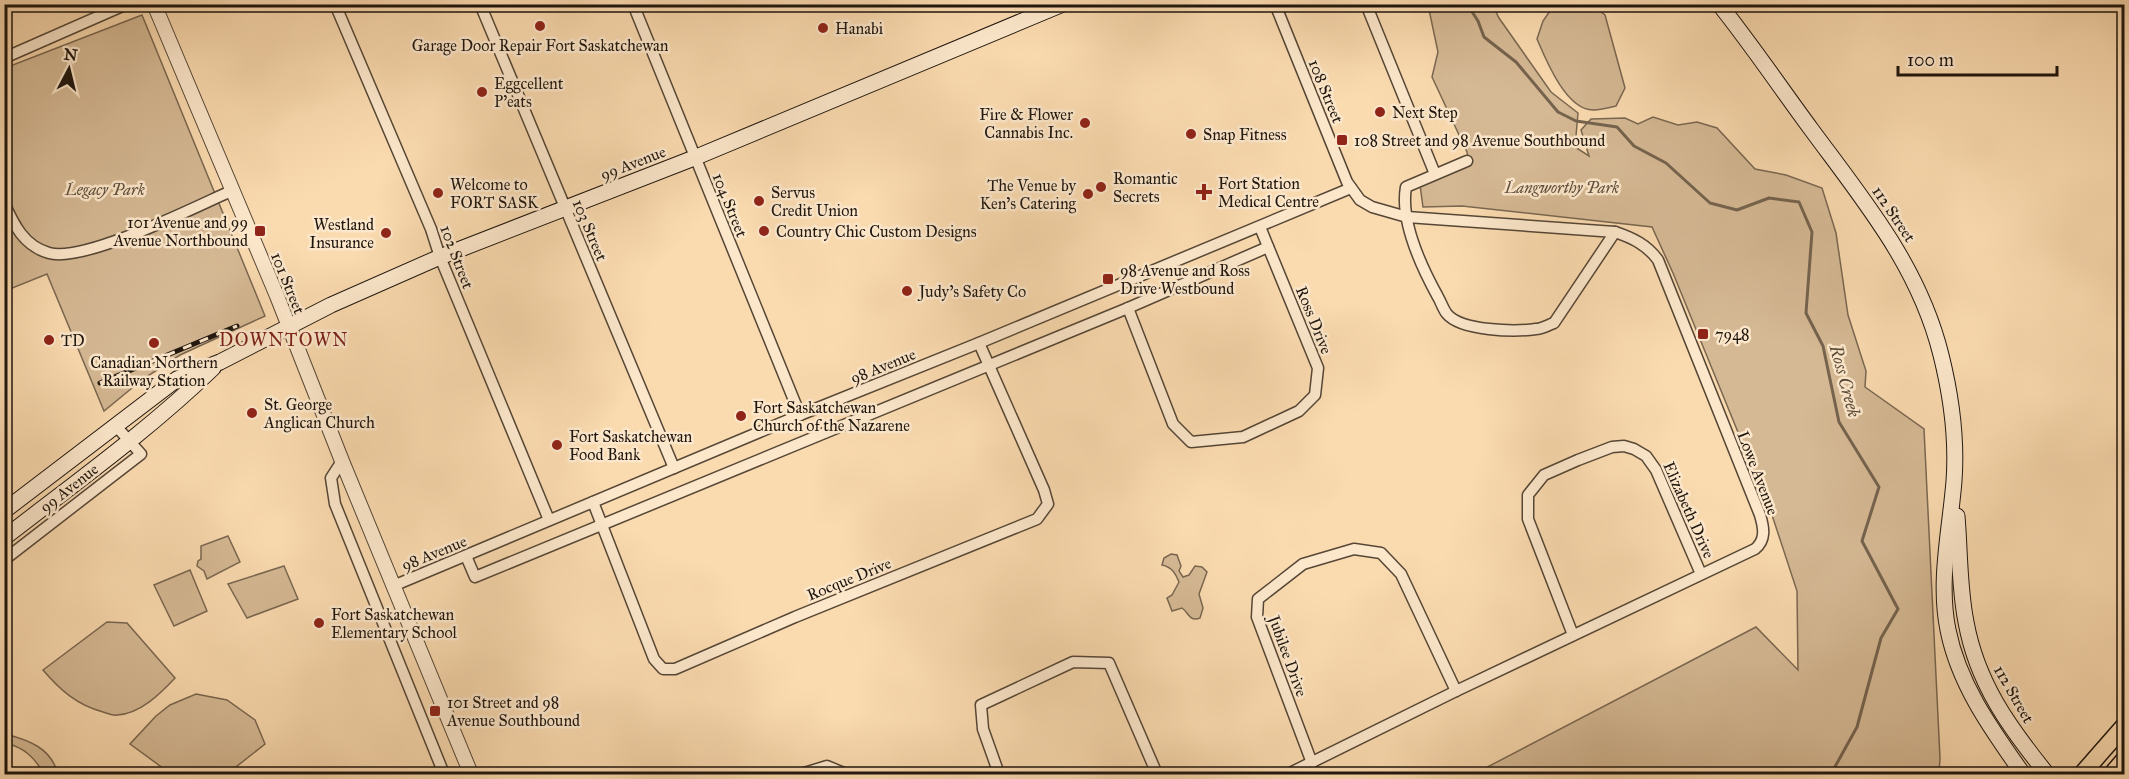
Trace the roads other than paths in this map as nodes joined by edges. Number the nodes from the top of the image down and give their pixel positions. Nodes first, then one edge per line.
1 (127, 4) edge
2 (154, 4) edge
3 (335, 4) edge
4 (480, 4) edge
5 (633, 4) edge
6 (1063, 4) edge
7 (1275, 4) edge
8 (1366, 4) edge
9 (1719, 4) edge
10 (4, 58) edge
11 (694, 158) junction
12 (1467, 161) dead end
13 (1435, 174) junction
14 (1351, 188) junction
15 (231, 190) junction
16 (4, 203) edge
17 (565, 209) junction
18 (1407, 217) junction
19 (1260, 227) junction
20 (1615, 232) junction
21 (1268, 247) junction
22 (440, 257) junction
23 (1128, 308) junction
24 (288, 326) junction
25 (980, 343) junction
26 (220, 362) junction
27 (989, 365) junction
28 (800, 415) junction
29 (115, 425) junction
30 (130, 440) junction
31 (342, 462) junction
32 (674, 468) junction
33 (1954, 480) junction
34 (592, 502) junction
35 (4, 510) edge
36 (549, 520) junction
37 (602, 525) junction
38 (4, 538) edge
39 (466, 556) junction
40 (4, 560) edge
41 (1701, 574) junction
42 (393, 586) junction
43 (1573, 635) junction
44 (1456, 691) junction
45 (2124, 726) edge
46 (2124, 760) edge
47 (1312, 763) junction
48 (444, 774) edge
49 (471, 774) edge
50 (801, 774) edge
51 (846, 774) edge
52 (999, 774) edge
53 (1157, 774) edge
54 (1288, 774) edge
55 (2023, 774) edge
56 (2047, 774) edge
57 (2082, 774) edge
58 (2112, 774) edge

1 - 10 street
2 - 15 street, 101 Street
3 - 22 street, 102 Street
4 - 17 street, 103 Street
5 - 11 street, 104 Street
6 - 11 main road, 99 Avenue
7 - 14 street, 108 Street
8 - 13 street
9 - 33 main road, 112 Street
11 - 17 main road, 99 Avenue
11 - 28 street, 104 Street
12 - 13 street
13 - 18 street
14 - 18 street, Lowe Avenue
14 - 19 street, 98 Avenue
15 - 16 street
15 - 24 street, 101 Street
17 - 22 main road, 99 Avenue
17 - 32 street, 103 Street
18 - 20 street, Lowe Avenue
18 - 20 street
19 - 21 street, Ross Drive
19 - 25 street, 98 Avenue
20 - 41 street, Lowe Avenue
21 - 23 street
21 - 23 street, Ross Drive
22 - 24 main road, 99 Avenue
22 - 36 street, 102 Street
23 - 27 street
24 - 26 main road, 99 Avenue
24 - 31 street, 101 Street
25 - 27 street, Rocque Drive
25 - 28 street, 98 Avenue
26 - 29 main road, 99 Avenue
26 - 30 main road, 99 Avenue
27 - 37 street
27 - 37 street, Rocque Drive
28 - 32 street, 98 Avenue
29 - 30 street
29 - 35 main road, 99 Avenue
30 - 38 main road, 99 Avenue
30 - 40 street, 99 Avenue
31 - 42 street, 101 Street
31 - 48 street
32 - 34 street, 98 Avenue
33 - 55 main road, 112 Street
33 - 56 main road, 112 Street
34 - 36 street, 98 Avenue
34 - 37 street, Rocque Drive
36 - 39 street, 98 Avenue
37 - 39 street
39 - 42 street, 98 Avenue
41 - 43 street, Lowe Avenue
41 - 43 street, Elizabeth Drive
42 - 49 street, 101 Street
43 - 44 street, Lowe Avenue
44 - 47 street, Lowe Avenue
44 - 47 street, Jubilee Drive
45 - 57 main road
46 - 58 main road
47 - 54 street, Lowe Avenue
50 - 51 street
52 - 53 street

